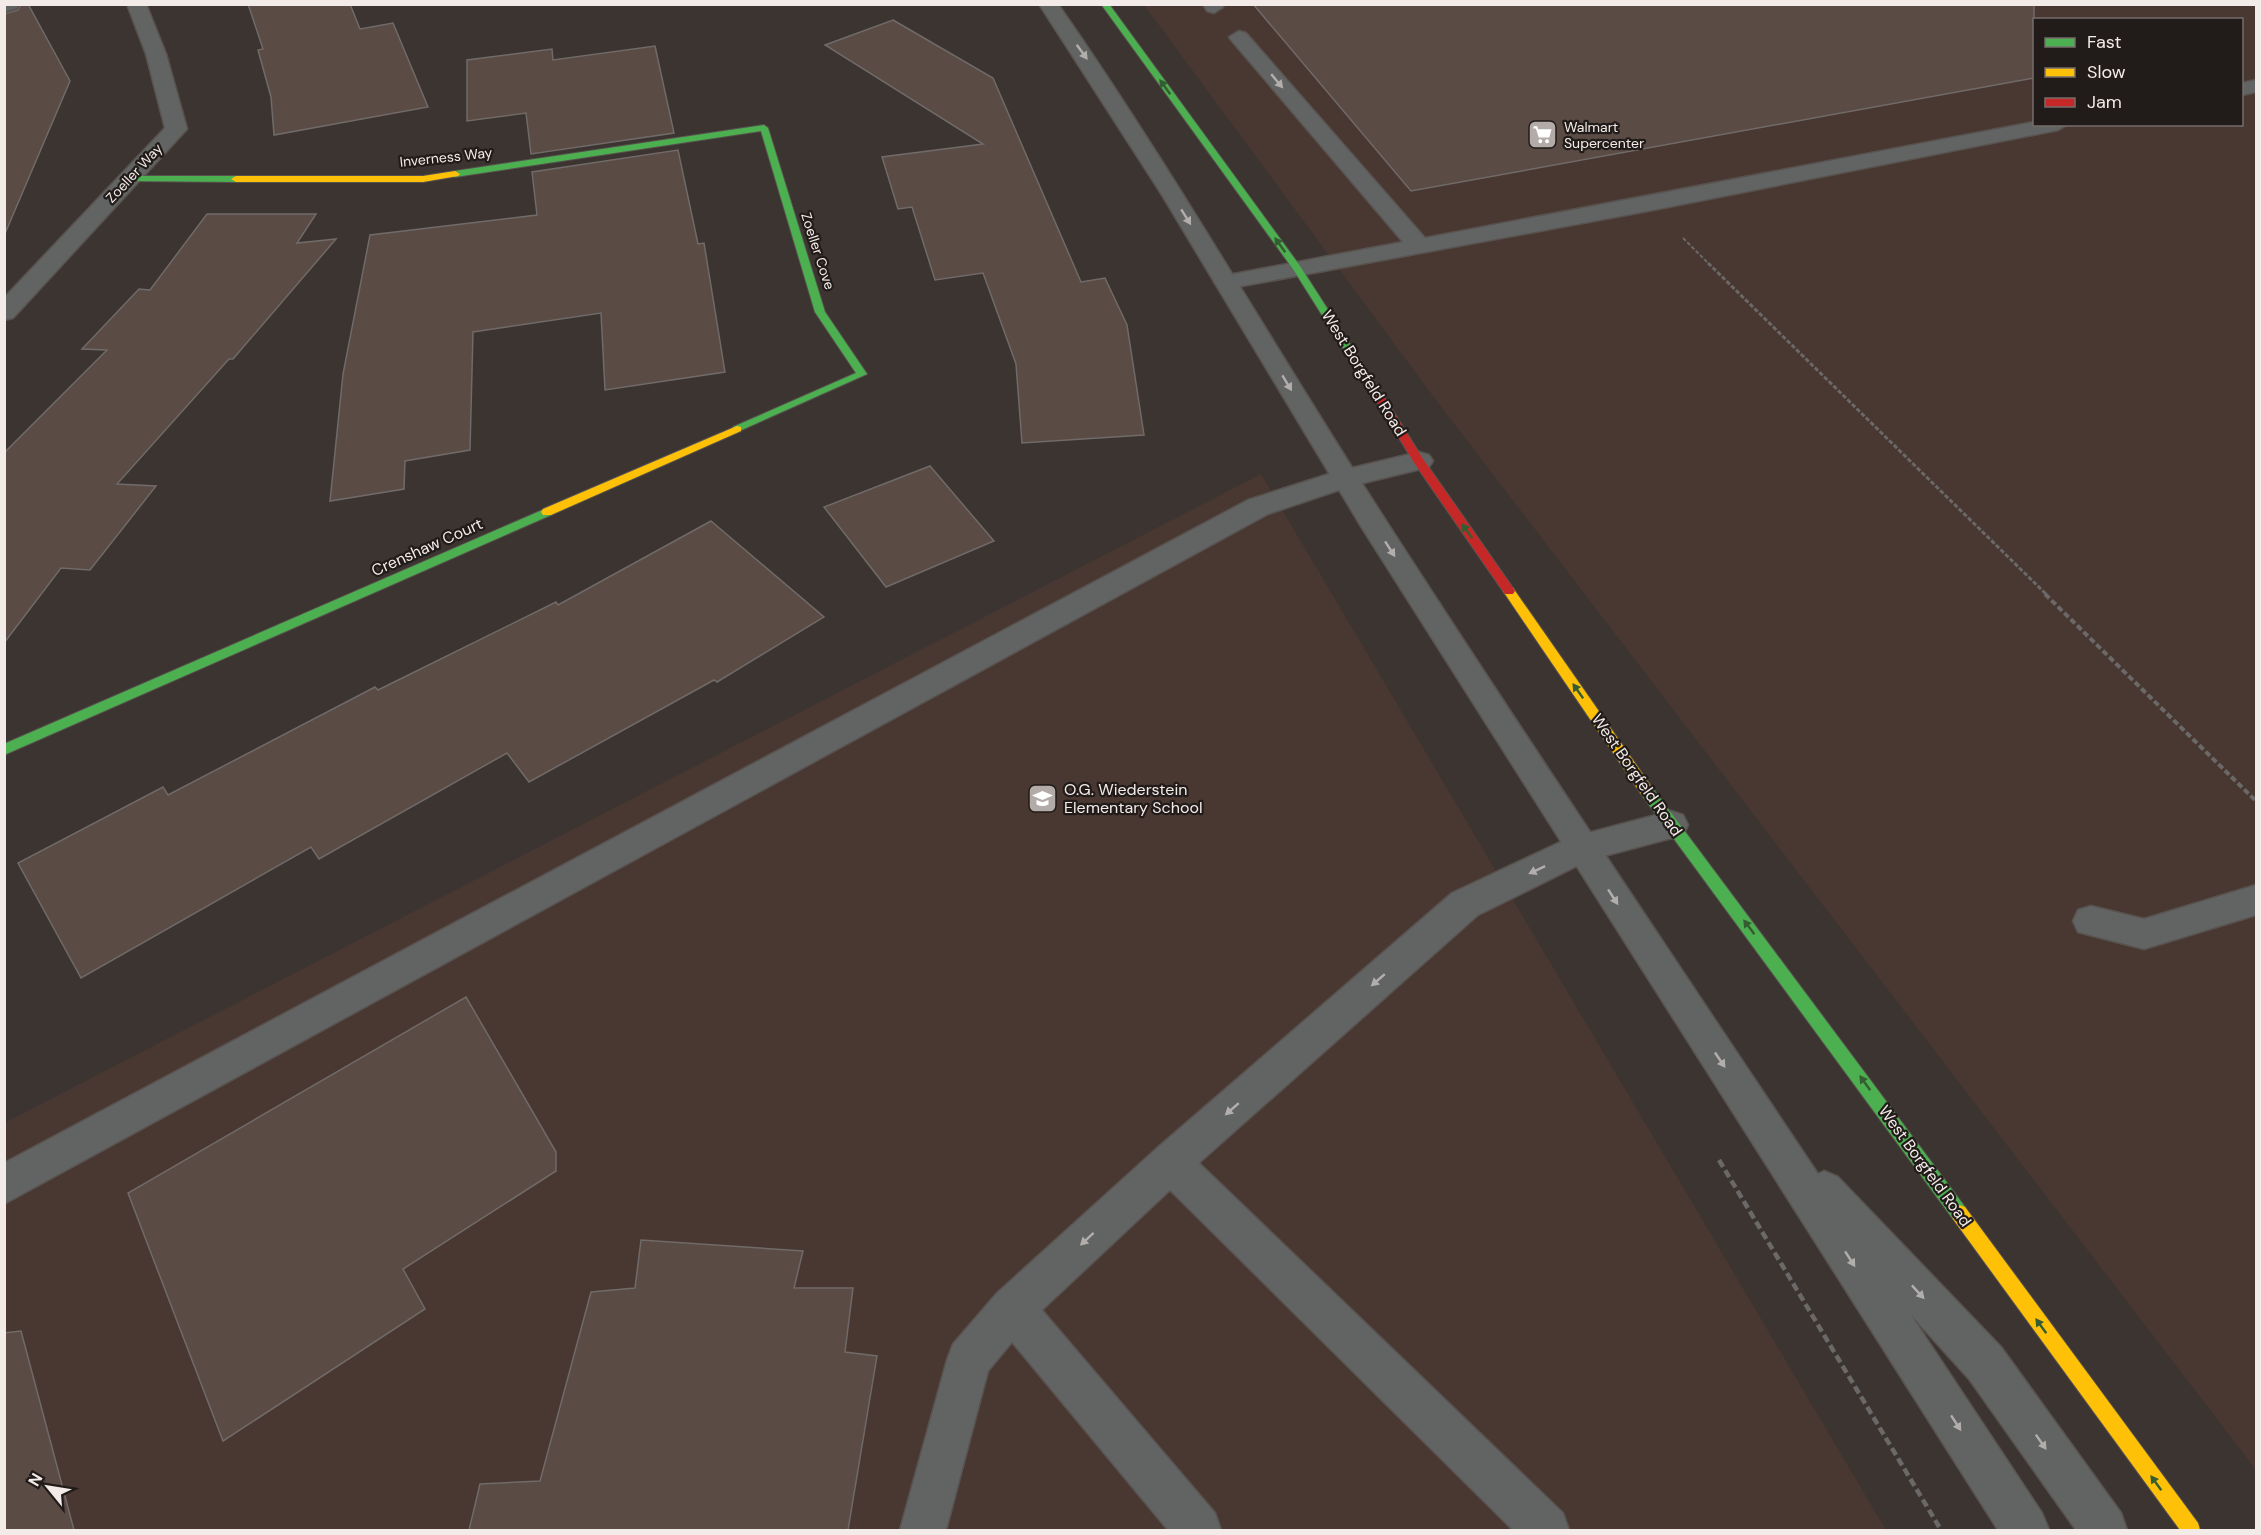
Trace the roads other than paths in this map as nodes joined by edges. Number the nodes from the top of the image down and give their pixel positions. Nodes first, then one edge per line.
1 (10, 4) edge
2 (136, 4) edge
3 (1048, 4) edge
4 (1104, 4) edge
5 (4, 6) edge
6 (1239, 37) dead end
7 (2048, 126) edge
8 (764, 128) joint
9 (128, 179) junction
10 (1418, 245) junction
11 (1297, 268) junction
12 (1226, 282) junction
13 (4, 314) edge
14 (862, 374) joint
15 (1419, 461) junction
16 (1345, 478) junction
17 (4, 750) edge
18 (1671, 825) junction
19 (1581, 848) junction
20 (2256, 900) edge
21 (2091, 921) dead end
22 (1764, 1126) junction
23 (1170, 1163) junction
24 (4, 1185) edge
25 (1012, 1308) junction
26 (923, 1530) edge
27 (1197, 1530) edge
28 (1546, 1530) edge
29 (2025, 1530) edge
30 (2104, 1530) edge
31 (2191, 1530) edge

1 - 5 street
2 - 9 street, Zoeller Way
3 -> 12 street
11 -> 4 street, West Borgfeld Road
6 -> 10 street
7 - 10 street
8 - 9 street, Inverness Way
8 - 14 street, Zoeller Cove
9 - 13 street, Zoeller Way
10 - 11 street
11 - 12 street
11 - 15 street, West Borgfeld Road
12 -> 16 street
14 - 17 street, Crenshaw Court
15 - 16 street
18 -> 15 street, West Borgfeld Road
16 -> 19 street
16 - 24 street
18 - 19 street
31 -> 18 street, West Borgfeld Road
19 -> 22 street
19 -> 23 street
20 - 21 street
22 -> 29 street
22 -> 30 street
23 -> 25 street
23 - 28 street
25 - 26 street
25 - 27 street

